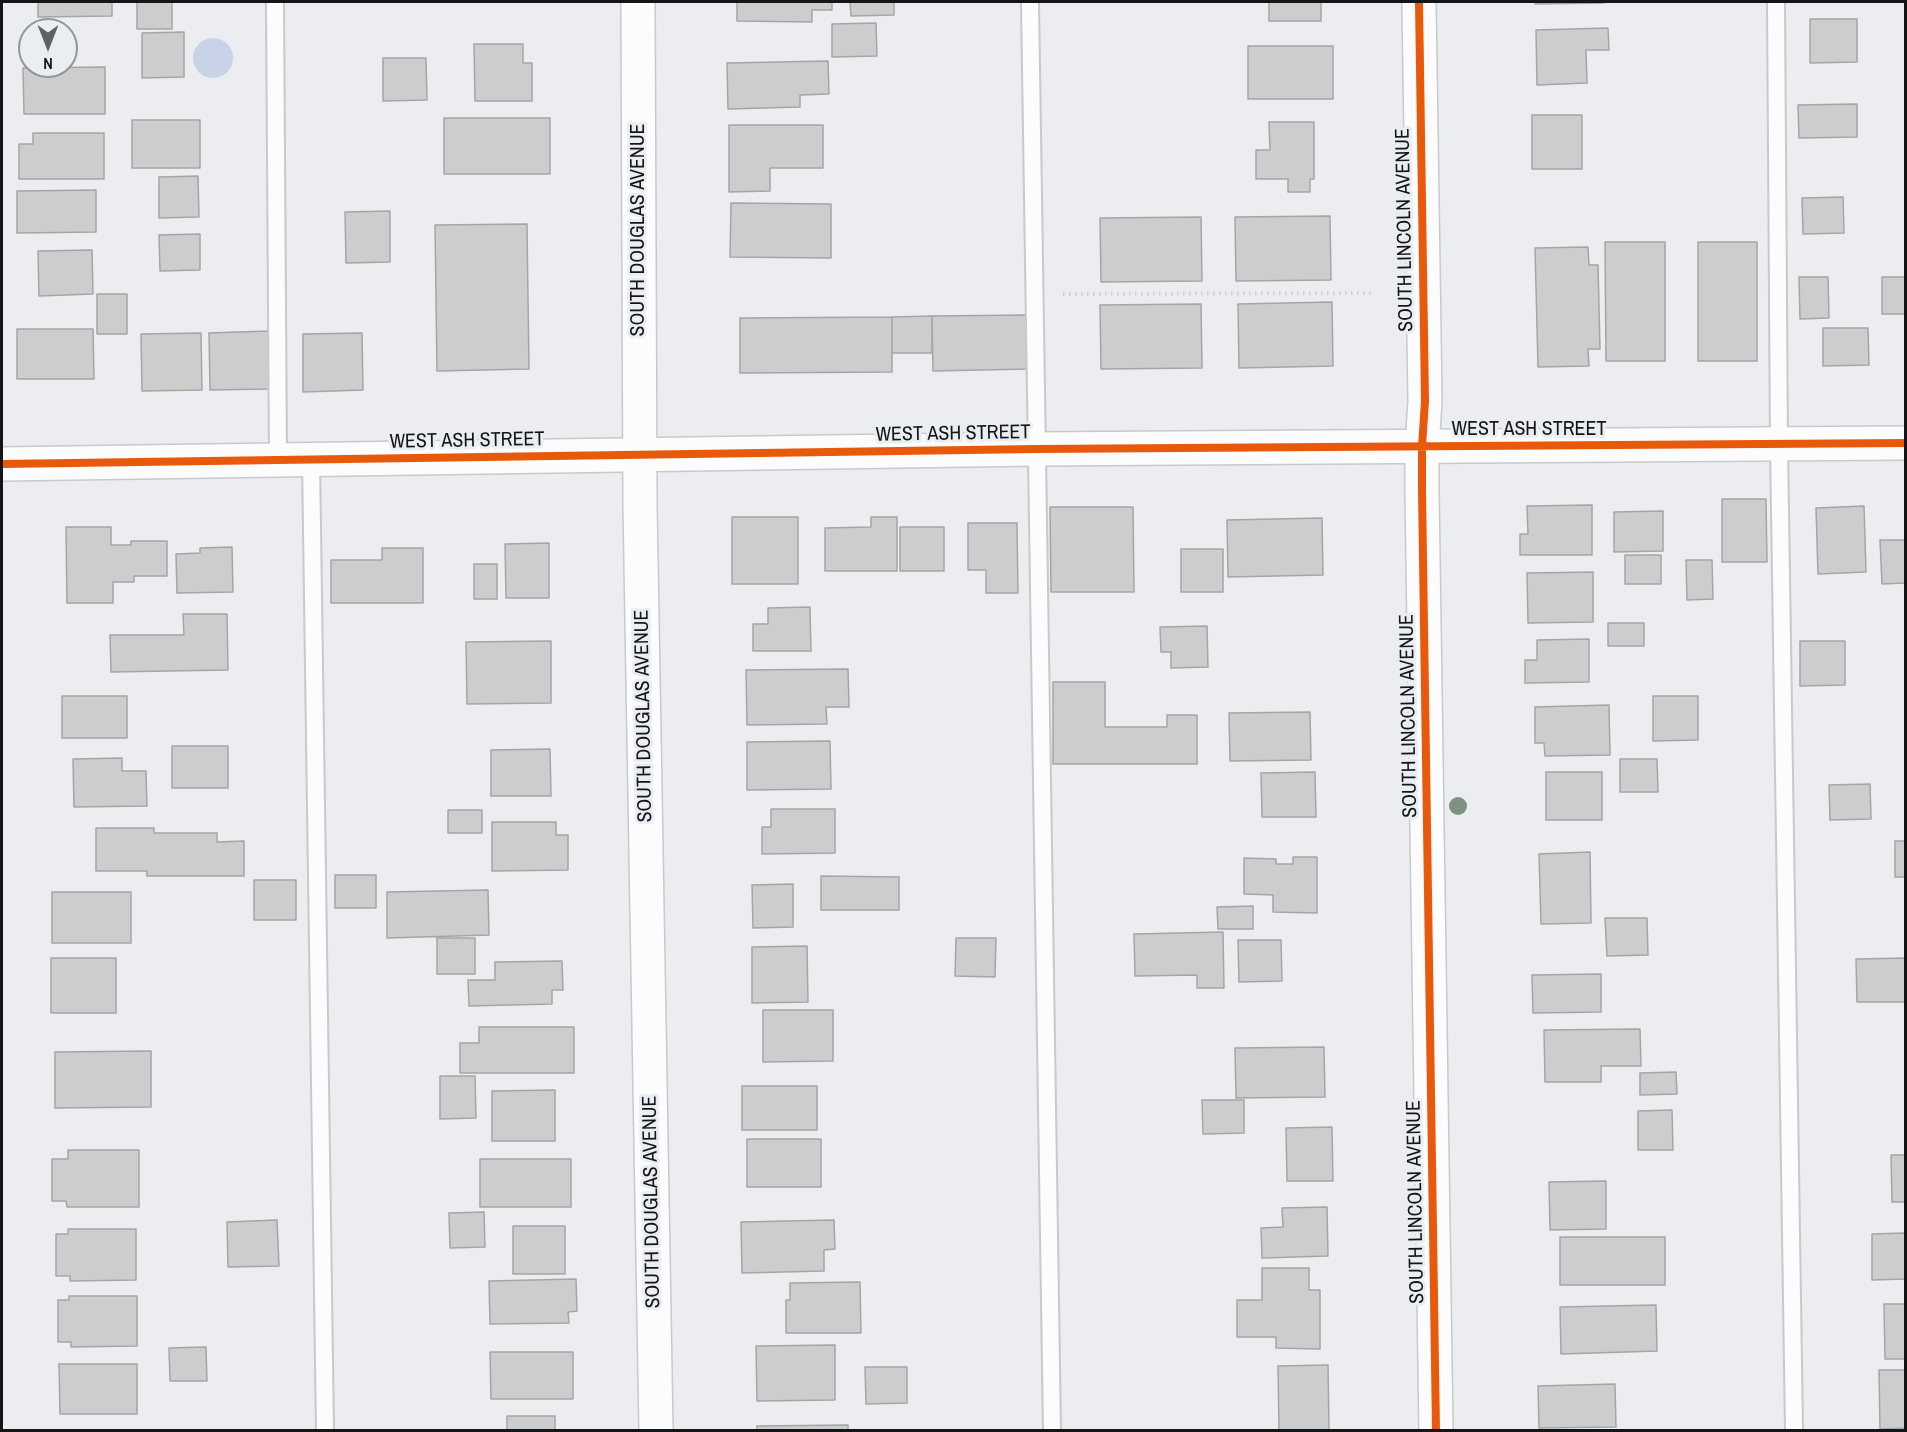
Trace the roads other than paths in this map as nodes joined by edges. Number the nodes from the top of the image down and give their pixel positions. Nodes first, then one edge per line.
1 (275, 2) edge
2 (638, 2) edge
3 (1030, 2) edge
4 (1419, 2) edge
5 (1776, 2) edge
6 (1905, 443) edge
7 (1779, 444) junction
8 (1422, 447) junction
9 (1036, 449) junction
10 (640, 456) junction
11 (278, 459) junction
12 (311, 459) junction
13 (2, 464) edge
14 (325, 1431) edge
15 (656, 1431) edge
16 (1052, 1431) edge
17 (1436, 1431) edge
18 (1794, 1431) edge

1 - 11 lane
2 - 10 street, SOUTH DOUGLAS AVENUE
3 - 9 lane
4 - 8 street, SOUTH LINCOLN AVENUE
5 - 7 lane
6 - 7 street, WEST ASH STREET
7 - 8 street, WEST ASH STREET
7 - 18 lane
8 - 9 street, WEST ASH STREET
8 - 17 street, SOUTH LINCOLN AVENUE
9 - 10 street, WEST ASH STREET
9 - 16 lane
10 - 12 street, WEST ASH STREET
10 - 15 street, SOUTH DOUGLAS AVENUE
11 - 12 street, WEST ASH STREET
11 - 13 street, WEST ASH STREET
12 - 14 lane

